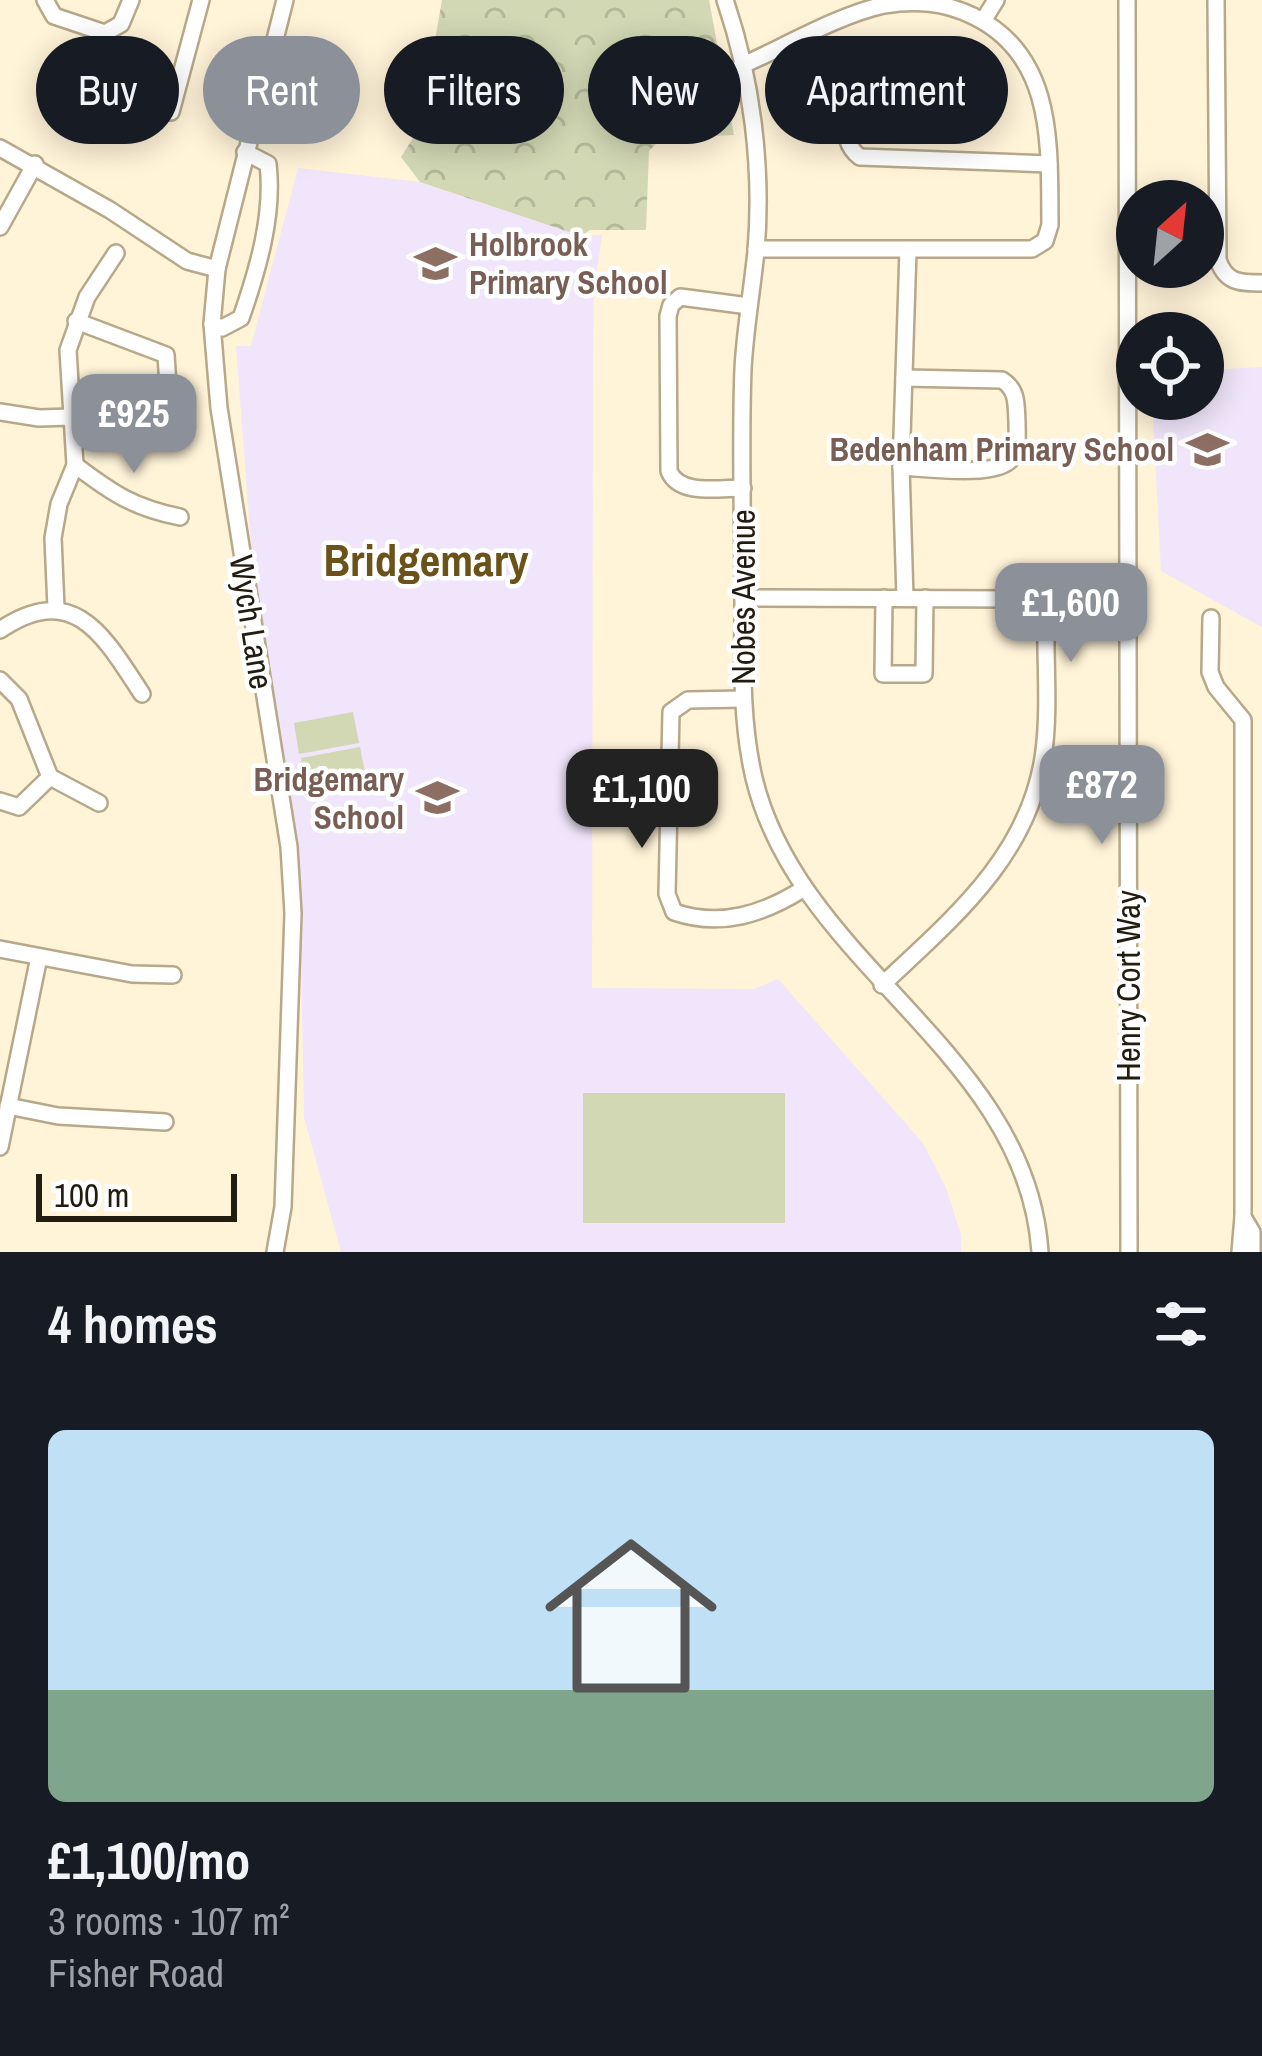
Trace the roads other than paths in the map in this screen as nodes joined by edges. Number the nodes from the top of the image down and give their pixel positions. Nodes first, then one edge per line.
1 (45, 0) edge
2 (131, 0) edge
3 (201, 0) edge
4 (286, 0) edge
5 (725, 0) edge
6 (842, 0) edge
7 (996, 0) edge
8 (1126, 0) edge
9 (1216, 0) edge
10 (850, 18) junction
11 (983, 21) junction
12 (277, 36) edge
13 (734, 36) edge
14 (741, 66) joint
15 (179, 82) edge
16 (247, 144) edge
17 (849, 144) edge
18 (0, 148) edge
19 (245, 152) junction
20 (34, 164) junction
21 (1049, 164) junction
22 (0, 227) edge
23 (756, 249) junction
24 (908, 250) junction
25 (116, 253) dead end
26 (217, 269) junction
27 (1262, 283) edge
28 (749, 306) junction
29 (76, 321) junction
30 (212, 324) junction
31 (904, 378) junction
32 (0, 412) edge
33 (170, 416) dead end
34 (71, 417) junction
35 (75, 465) junction
36 (901, 467) junction
37 (743, 488) junction
38 (180, 517) dead end
39 (743, 598) junction
40 (884, 598) junction
41 (905, 598) junction
42 (926, 598) junction
43 (56, 608) junction
44 (1211, 618) dead end
45 (0, 630) edge
46 (0, 680) edge
47 (142, 694) dead end
48 (743, 699) junction
49 (50, 777) junction
50 (0, 801) edge
51 (98, 803) dead end
52 (803, 889) junction
53 (0, 949) edge
54 (40, 957) junction
55 (173, 975) dead end
56 (882, 985) junction
57 (1254, 1044) edge
58 (8, 1106) junction
59 (165, 1122) dead end
60 (0, 1147) edge
61 (1243, 1217) junction
62 (275, 1252) edge
63 (1040, 1252) edge
64 (1129, 1252) edge
65 (1240, 1252) edge
66 (1252, 1252) edge

1 - 2 street
3 - 15 street
4 - 12 street, Wych Lane
5 - 13 street, Nobes Avenue
6 - 10 street
7 - 11 street
8 - 64 street, Henry Cort Way
9 - 27 street
10 - 11 street
10 - 14 street
11 - 21 street
14 - 23 street, Nobes Avenue
16 - 19 street, Wych Lane
17 - 21 street
18 - 20 street
19 - 26 street, Wych Lane
19 - 30 street
20 - 22 street
20 - 26 street
21 - 24 street
23 - 24 street
23 - 28 street, Nobes Avenue
24 - 31 street
25 - 29 street
26 - 30 street, Wych Lane
28 - 37 street, Nobes Avenue
28 - 37 street
29 - 33 street
29 - 34 street
30 - 62 street, Wych Lane
31 - 36 street
31 - 36 street
32 - 34 street
34 - 35 street
35 - 38 street
35 - 43 street
36 - 41 street
37 - 39 street, Nobes Avenue
39 - 40 street
39 - 48 street, Nobes Avenue
40 - 41 street
40 - 42 street
41 - 42 street
42 - 56 street
43 - 45 street
43 - 47 street
44 - 57 street
46 - 49 street
48 - 52 street, Nobes Avenue
48 - 52 street
49 - 50 street
49 - 51 street
52 - 56 street, Nobes Avenue
53 - 54 street
54 - 55 street
54 - 58 street
56 - 63 street, Nobes Avenue
57 - 61 street
58 - 59 street
58 - 60 street
61 - 65 street
61 - 66 street

